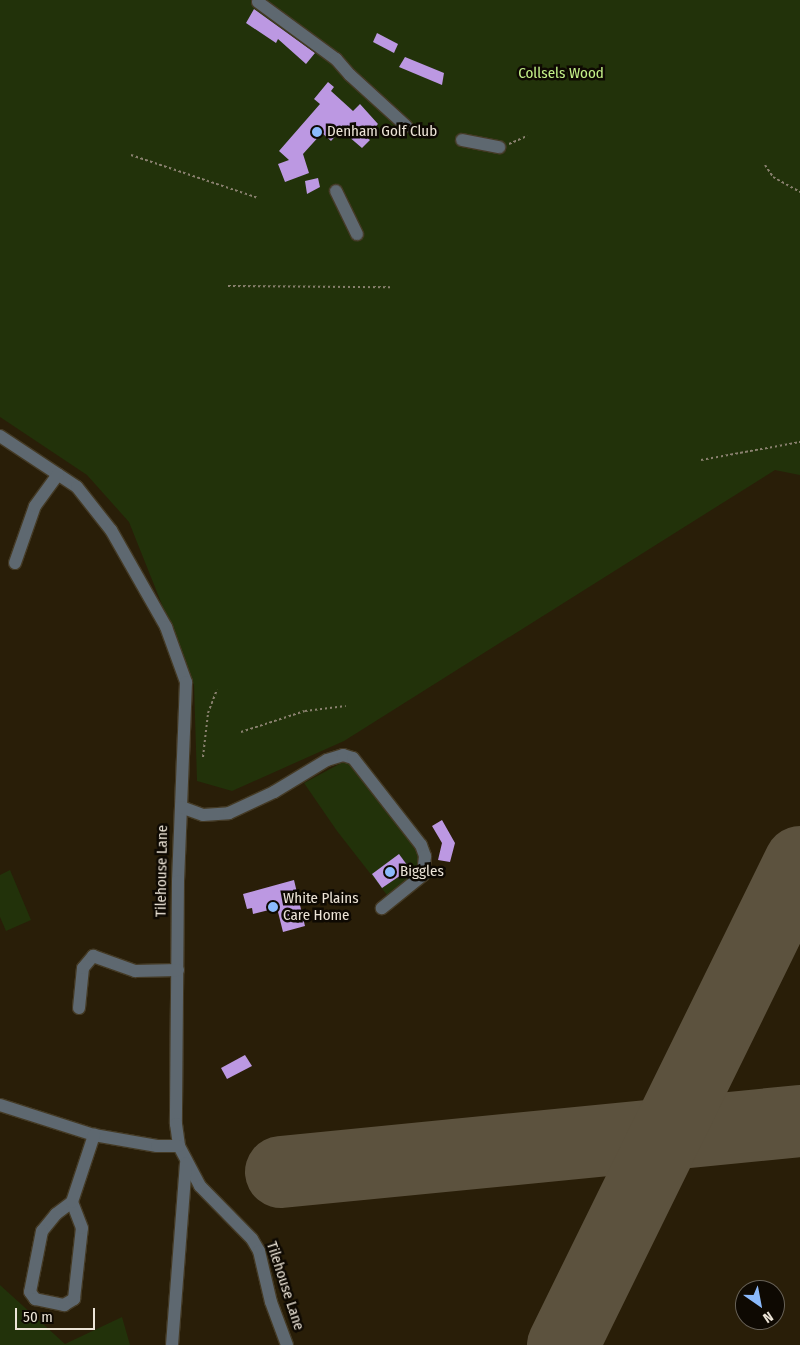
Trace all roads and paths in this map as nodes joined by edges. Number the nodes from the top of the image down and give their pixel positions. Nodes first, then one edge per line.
1 (258, 2) dead end
2 (406, 126) dead end
3 (527, 136) dead end
4 (462, 140) dead end
5 (499, 147) joint
6 (131, 155) dead end
7 (765, 165) dead end
8 (336, 191) dead end
9 (800, 192) edge
10 (258, 198) dead end
11 (357, 234) dead end
12 (228, 286) dead end
13 (390, 287) dead end
14 (0, 436) edge
15 (800, 442) edge
16 (701, 460) dead end
17 (58, 474) junction
18 (15, 562) dead end
19 (217, 690) dead end
20 (346, 706) dead end
21 (241, 732) dead end
22 (203, 757) dead end
23 (181, 807) junction
24 (382, 908) dead end
25 (178, 970) junction
26 (79, 1008) dead end
27 (0, 1105) edge
28 (94, 1135) junction
29 (179, 1146) junction
30 (186, 1164) junction
31 (72, 1202) junction
32 (172, 1345) edge
33 (287, 1345) edge

1 - 2 street
3 - 5 path
4 - 5 street
6 - 10 path
7 - 9 path
8 - 11 street
12 - 13 path
14 - 17 street, Tilehouse Lane
15 - 16 path
17 - 18 street
17 - 23 street, Tilehouse Lane
19 - 22 path
20 - 21 path
23 - 24 street
23 - 25 street, Tilehouse Lane
25 - 26 street
25 - 29 street, Tilehouse Lane
27 - 28 street
28 - 29 street
28 - 31 street
29 - 30 street, Tilehouse Lane
30 - 32 street
30 - 33 street, Tilehouse Lane
31 - 31 street

